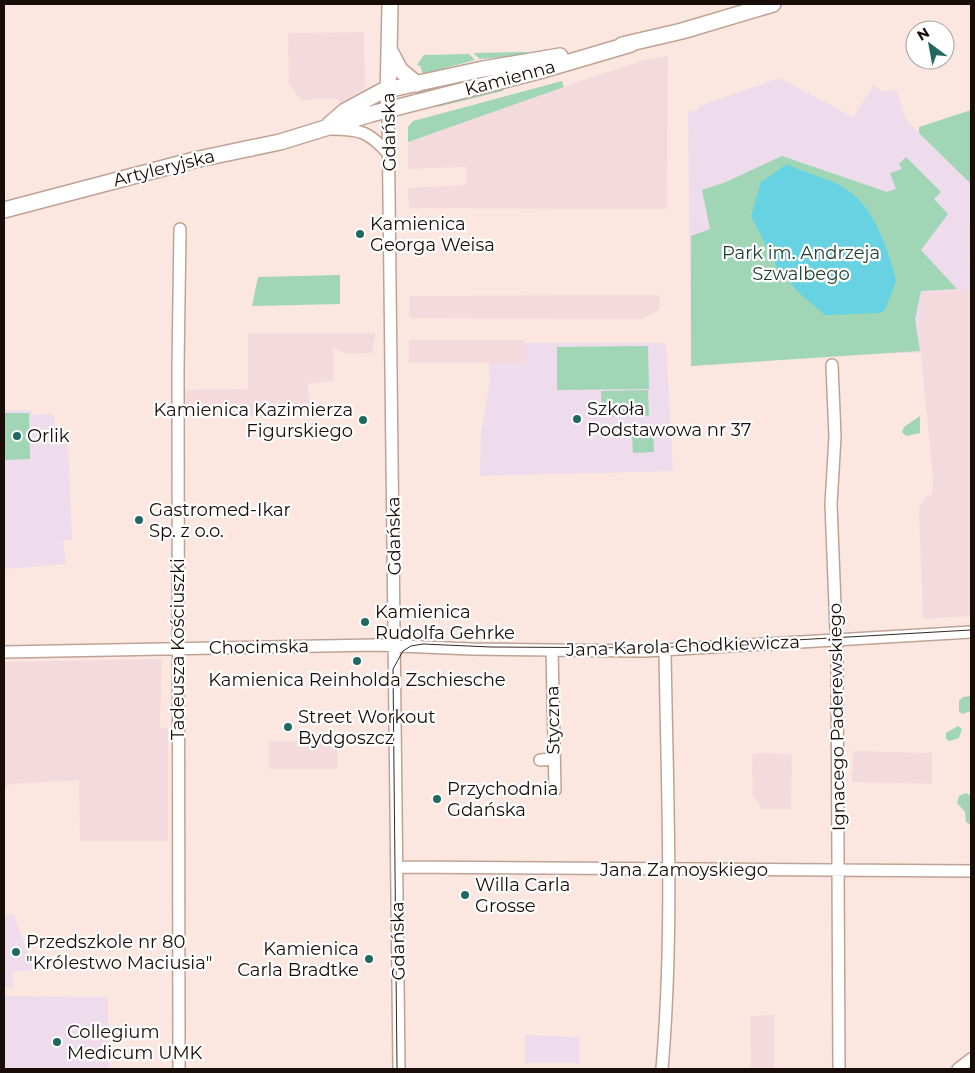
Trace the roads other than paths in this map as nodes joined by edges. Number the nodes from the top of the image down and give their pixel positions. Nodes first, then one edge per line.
1 (390, 4) edge
2 (773, 4) edge
3 (631, 44) junction
4 (390, 50) junction
5 (417, 84) junction
6 (388, 90) junction
7 (388, 109) junction
8 (325, 130) junction
9 (389, 154) junction
10 (4, 210) edge
11 (180, 229) dead end
12 (832, 365) dead end
13 (971, 632) edge
14 (836, 640) junction
15 (395, 645) junction
16 (178, 648) junction
17 (552, 650) junction
18 (665, 650) junction
19 (4, 652) edge
20 (554, 759) junction
21 (540, 760) dead end
22 (555, 790) dead end
23 (397, 867) junction
24 (670, 869) junction
25 (840, 869) junction
26 (971, 871) edge
27 (179, 1069) edge
28 (399, 1069) edge
29 (662, 1069) edge
30 (840, 1069) edge

1 - 4 main road, Gdańska
2 - 3 main road, Kamienna
3 - 5 main road, Kamienna
3 - 7 main road, Kamienna
4 - 5 main road
4 - 6 main road, Gdańska
5 - 6 main road, Kamienna
6 - 7 main road, Gdańska
6 - 8 main road, Artyleryjska
7 - 8 main road, Artyleryjska
7 - 9 street, Gdańska
8 - 9 street
8 - 10 main road, Artyleryjska
9 - 15 street, Gdańska
11 - 16 street, Tadeusza Kościuszki
12 - 14 street, Ignacego Paderewskiego
13 - 14 street, Jana Karola Chodkiewicza
14 - 18 street, Jana Karola Chodkiewicza
14 - 25 street, Ignacego Paderewskiego
15 - 16 street, Chocimska
15 - 17 street, Jana Karola Chodkiewicza
15 - 23 street, Gdańska
16 - 19 street, Chocimska
16 - 27 street, Tadeusza Kościuszki
17 - 18 street, Jana Karola Chodkiewicza
17 - 20 street, Styczna
18 - 24 street
20 - 21 street
20 - 22 street, Styczna
23 - 24 street, Jana Zamoyskiego
23 - 28 street, Gdańska
24 - 25 street, Jana Zamoyskiego
24 - 29 street
25 - 26 street, Jana Zamoyskiego
25 - 30 street, Ignacego Paderewskiego

